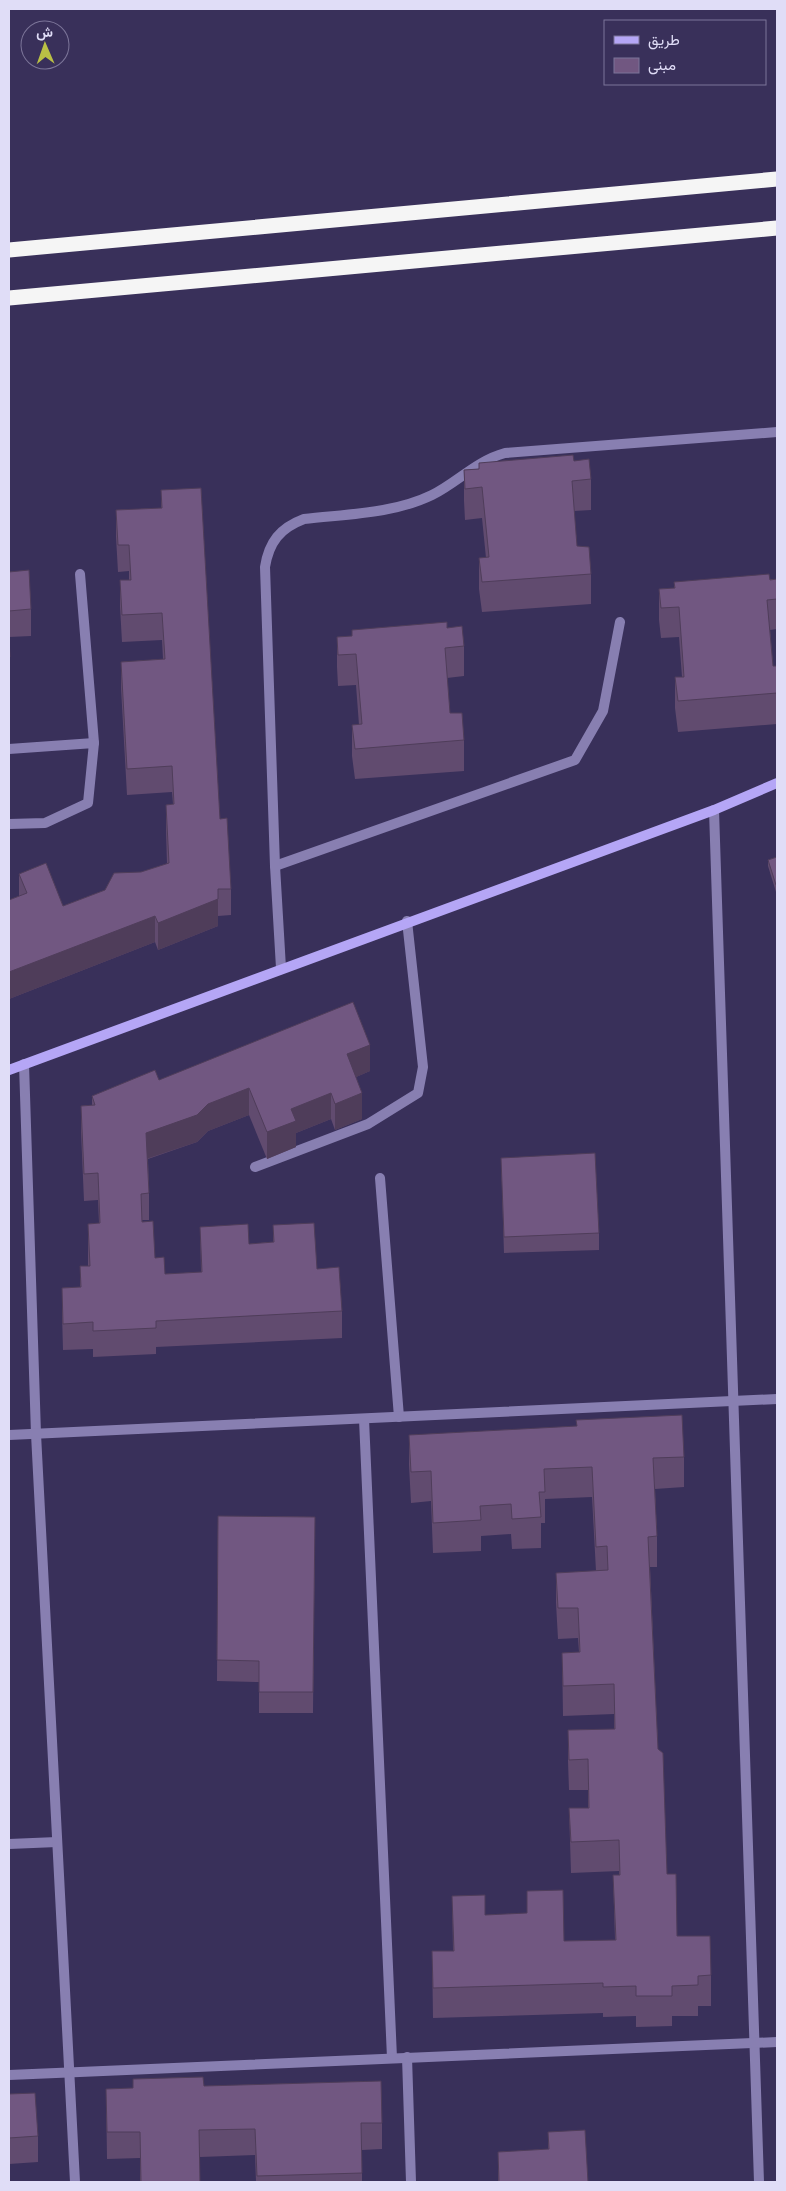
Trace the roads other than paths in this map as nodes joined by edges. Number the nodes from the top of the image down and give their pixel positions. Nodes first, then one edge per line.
1 (777, 179) edge
2 (777, 228) edge
3 (9, 250) edge
4 (9, 298) edge
5 (777, 432) edge
6 (80, 574) dead end
7 (620, 622) dead end
8 (94, 744) junction
9 (9, 749) edge
10 (777, 783) edge
11 (714, 810) junction
12 (9, 824) edge
13 (275, 866) junction
14 (407, 921) junction
15 (281, 968) junction
16 (24, 1064) junction
17 (9, 1070) edge
18 (255, 1167) dead end
19 (380, 1178) dead end
20 (777, 1399) edge
21 (734, 1402) junction
22 (398, 1418) junction
23 (364, 1419) junction
24 (36, 1434) junction
25 (9, 1435) edge
26 (57, 1842) junction
27 (9, 1844) edge
28 (777, 2042) edge
29 (755, 2043) junction
30 (407, 2057) junction
31 (392, 2058) junction
32 (69, 2071) junction
33 (9, 2075) edge
34 (74, 2182) edge
35 (411, 2182) edge
36 (759, 2182) edge

1 - 3 highway
2 - 4 highway
5 - 13 street
6 - 8 street
7 - 13 street
8 - 9 street
8 - 12 street
10 - 11 street
11 - 14 street
11 - 21 street
13 - 15 street
14 - 15 street
14 - 18 street
15 - 16 street
16 - 17 street
16 - 24 street
19 - 22 street
20 - 21 street
21 - 22 street
21 - 29 street
22 - 23 street
23 - 24 street
23 - 31 street
24 - 25 street
24 - 26 street
26 - 27 street
26 - 32 street
28 - 29 street
29 - 30 street
29 - 36 street
30 - 31 street
30 - 35 street
31 - 32 street
32 - 33 street
32 - 34 street

